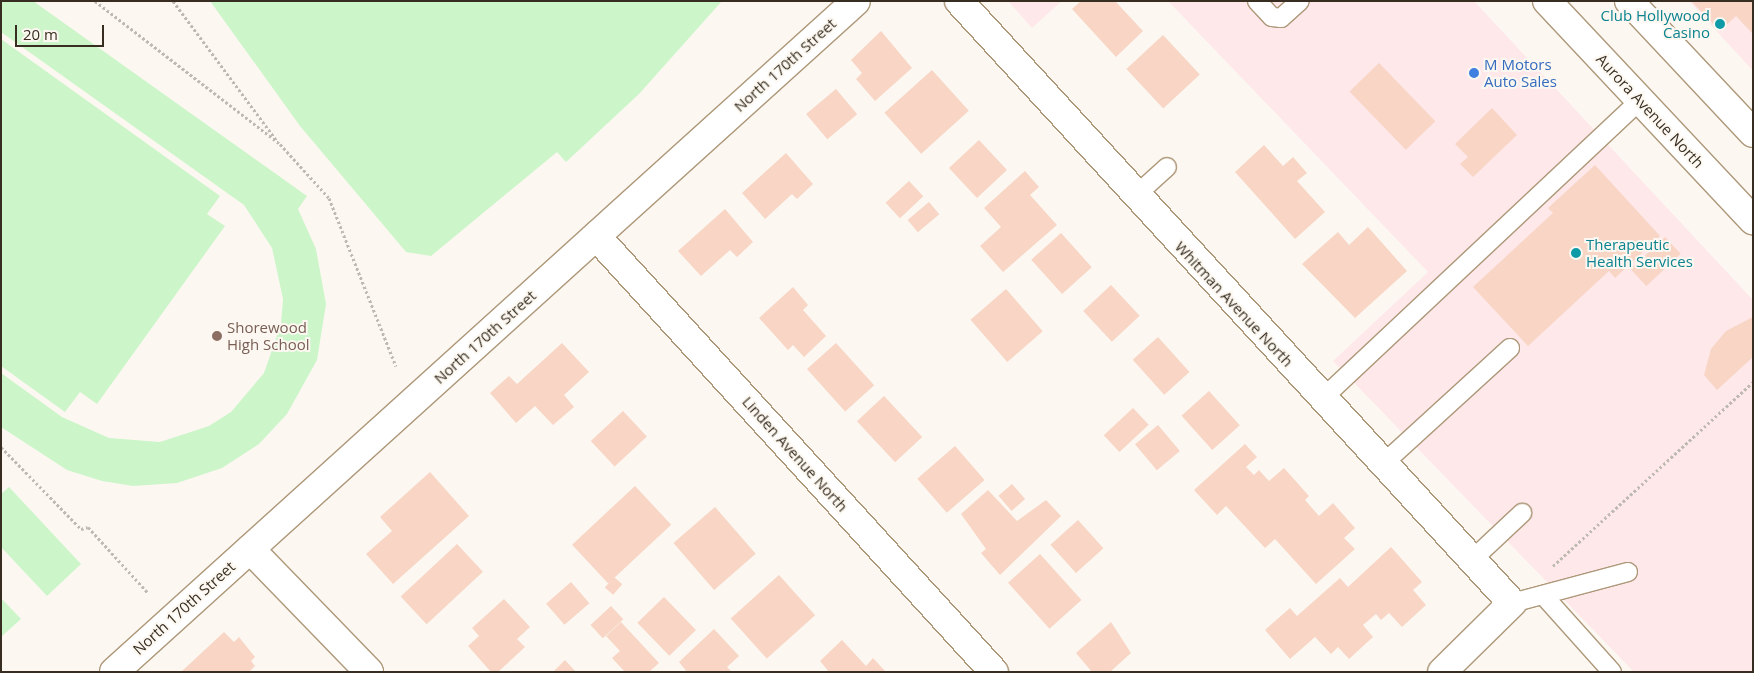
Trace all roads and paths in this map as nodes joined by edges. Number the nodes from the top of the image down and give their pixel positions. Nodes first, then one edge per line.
1 (95, 1) edge
2 (173, 1) edge
3 (856, 1) edge
4 (959, 1) edge
5 (1257, 1) edge
6 (1300, 1) edge
7 (1547, 1) edge
8 (1629, 1) edge
9 (1640, 100) junction
10 (1753, 133) edge
11 (280, 144) junction
12 (1167, 167) dead end
13 (1135, 196) junction
14 (1753, 220) edge
15 (596, 236) junction
16 (1510, 348) dead end
17 (396, 366) dead end
18 (1753, 382) edge
19 (1322, 399) junction
20 (1, 447) edge
21 (1383, 464) junction
22 (1522, 513) dead end
23 (250, 549) junction
24 (1472, 560) junction
25 (1549, 570) dead end
26 (1628, 572) dead end
27 (148, 593) dead end
28 (1542, 595) junction
29 (1512, 604) junction
30 (114, 672) edge
31 (369, 672) edge
32 (994, 672) edge
33 (1442, 672) edge
34 (1612, 672) edge

1 - 11 path
2 - 11 path
3 - 15 main road, North 170th Street
4 - 13 main road, Whitman Avenue North
5 - 6 lane
7 - 9 main road, Aurora Avenue North
8 - 10 main road
9 - 14 main road, Aurora Avenue North
9 - 19 lane
11 - 17 path
12 - 13 lane
13 - 19 main road, Whitman Avenue North
15 - 23 main road, North 170th Street
15 - 32 main road, Linden Avenue North
16 - 21 lane
18 - 25 path
19 - 21 main road, Whitman Avenue North
20 - 27 path
21 - 24 main road, Whitman Avenue North
22 - 24 lane
23 - 30 main road, North 170th Street
23 - 31 main road
24 - 29 main road, Whitman Avenue North
26 - 28 lane
28 - 29 lane
28 - 34 lane
29 - 33 main road

